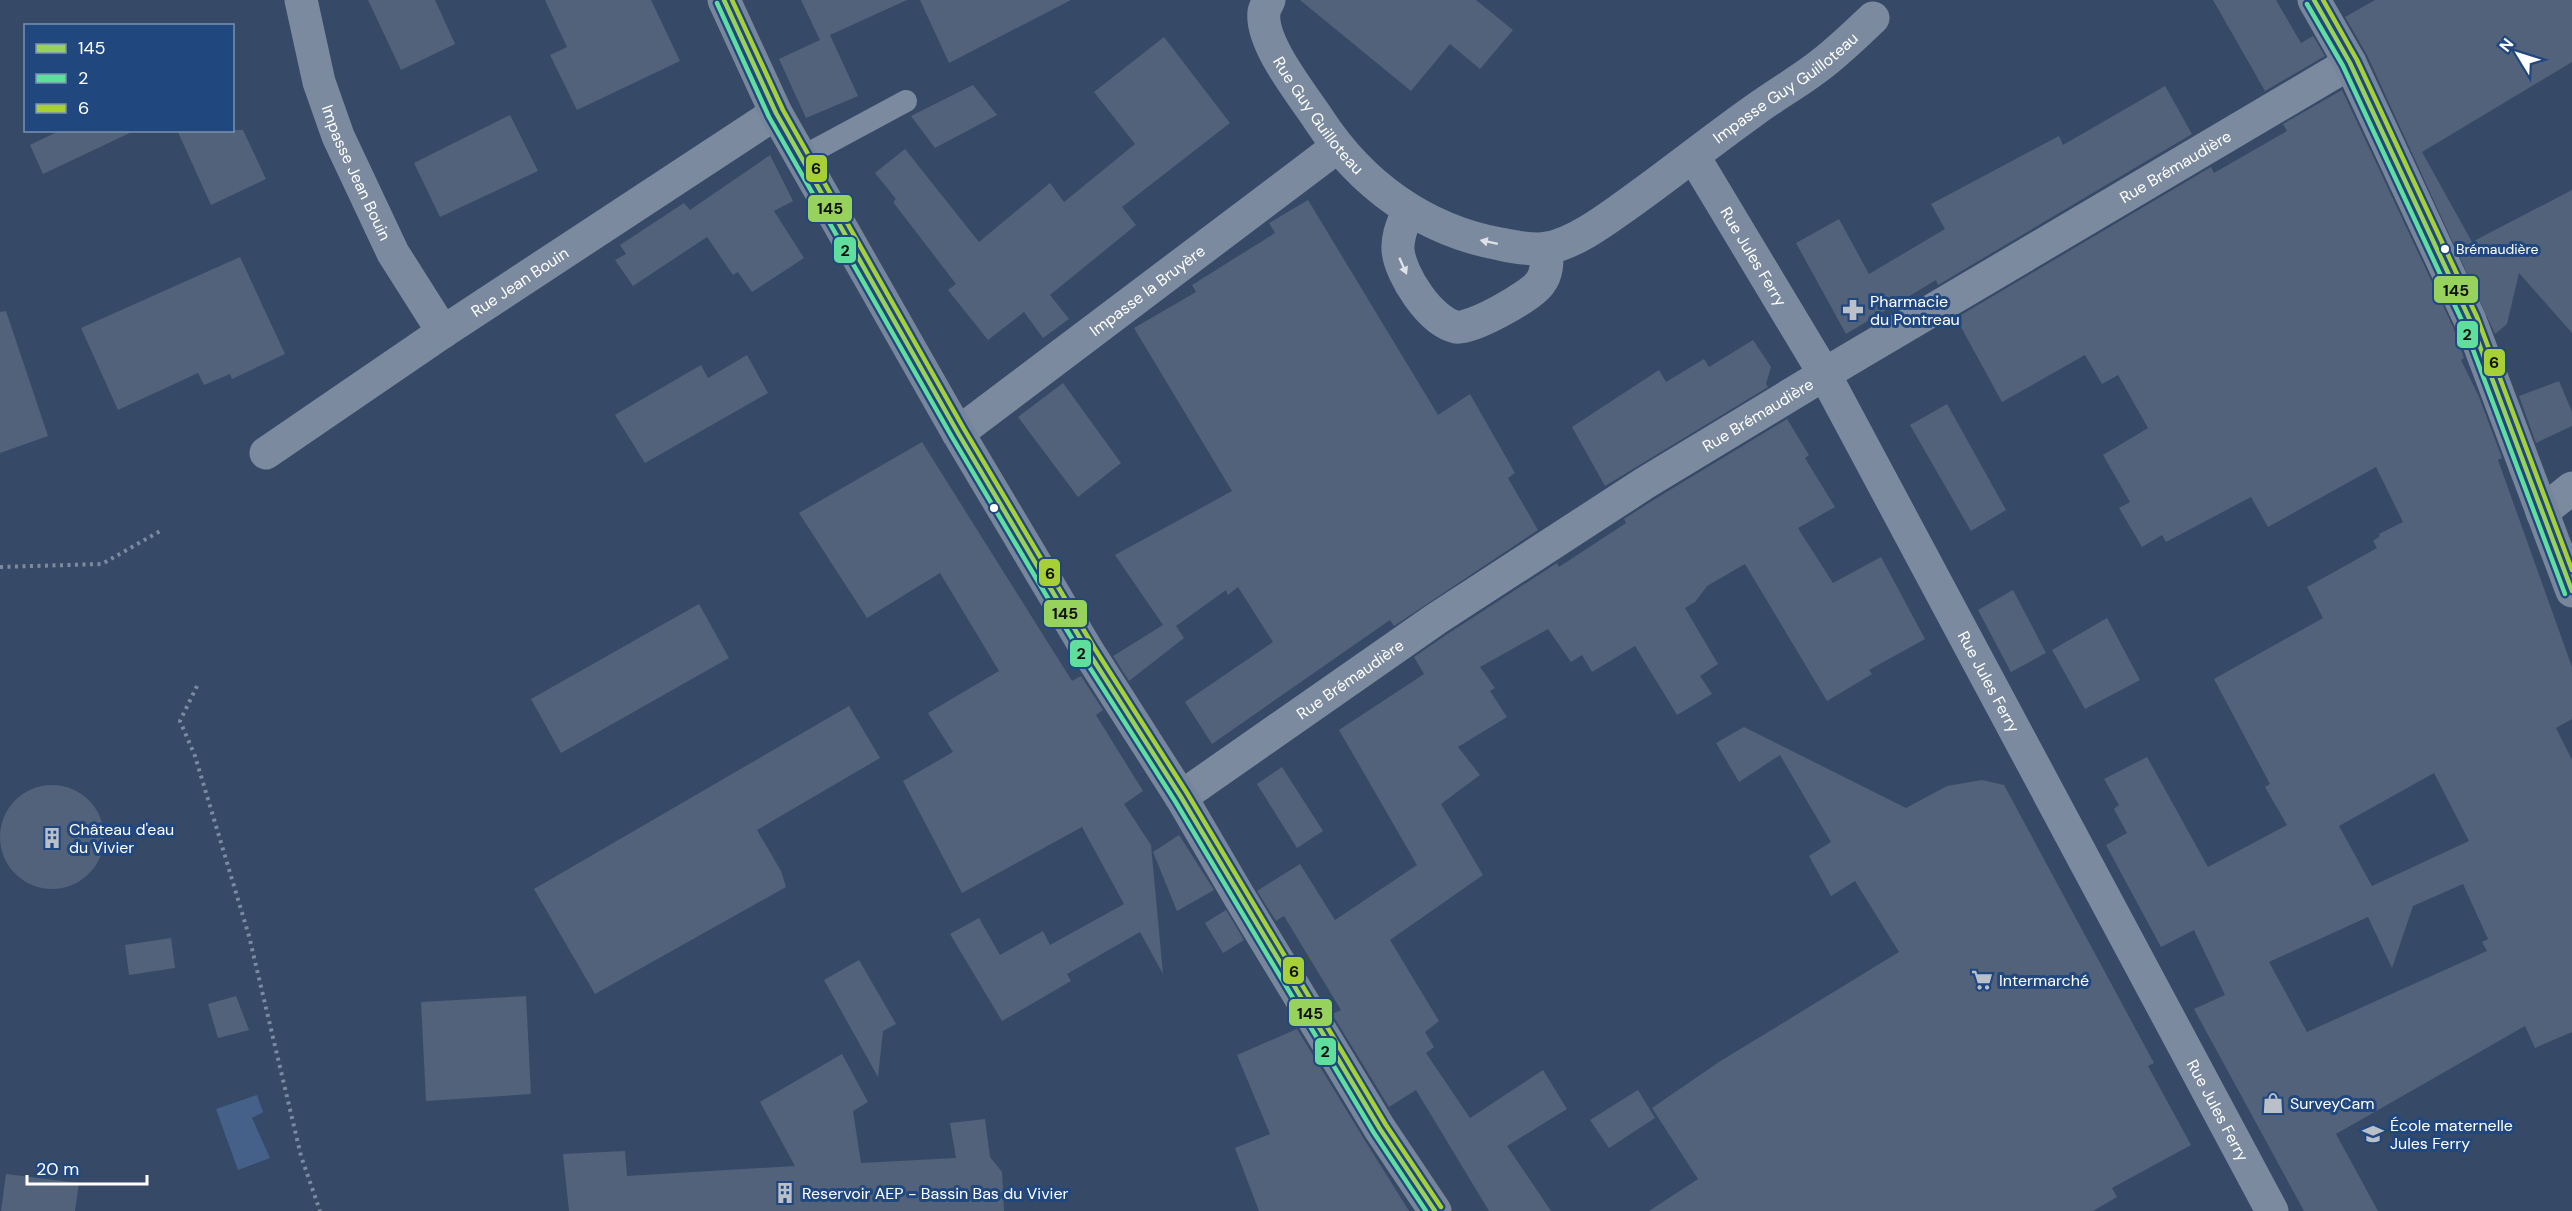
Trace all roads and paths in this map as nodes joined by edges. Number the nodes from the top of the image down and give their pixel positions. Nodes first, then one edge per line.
1 (301, 0) edge
2 (724, 0) edge
3 (1269, 0) edge
4 (2314, 0) edge
5 (1873, 18) dead end
6 (2350, 63) junction
7 (906, 101) dead end
8 (776, 112) junction
9 (1337, 147) junction
10 (802, 157) junction
11 (1694, 157) junction
12 (1408, 210) junction
13 (1548, 248) junction
14 (443, 332) junction
15 (1825, 375) junction
16 (958, 433) junction
17 (266, 453) dead end
18 (2572, 488) edge
19 (2542, 512) junction
20 (162, 530) dead end
21 (0, 567) edge
22 (2572, 591) edge
23 (197, 686) dead end
24 (1181, 796) junction
25 (320, 1211) edge
26 (1435, 1211) edge
27 (2272, 1211) edge

1 - 14 street, Impasse Jean Bouin
2 - 8 main road
3 - 9 street, Rue Guy Guilloteau
4 - 6 main road
5 - 11 street, Impasse Guy Guilloteau
6 - 15 street, Rue Brémaudière
6 - 19 main road
7 - 10 lane
8 - 10 main road
8 - 14 street, Rue Jean Bouin
9 - 12 street, Rue Guy Guilloteau
9 - 16 street, Impasse la Bruyère
10 - 16 main road
11 - 13 street, Rue Guy Guilloteau
11 - 15 street, Rue Jules Ferry
13 -> 12 street, Rue Guy Guilloteau
12 -> 13 street
14 - 17 street, Rue Jean Bouin
15 - 24 street, Rue Brémaudière
15 - 27 street, Rue Jules Ferry
16 - 24 main road
18 - 19 street
19 - 22 main road
20 - 21 path
23 - 25 path
24 - 26 main road

